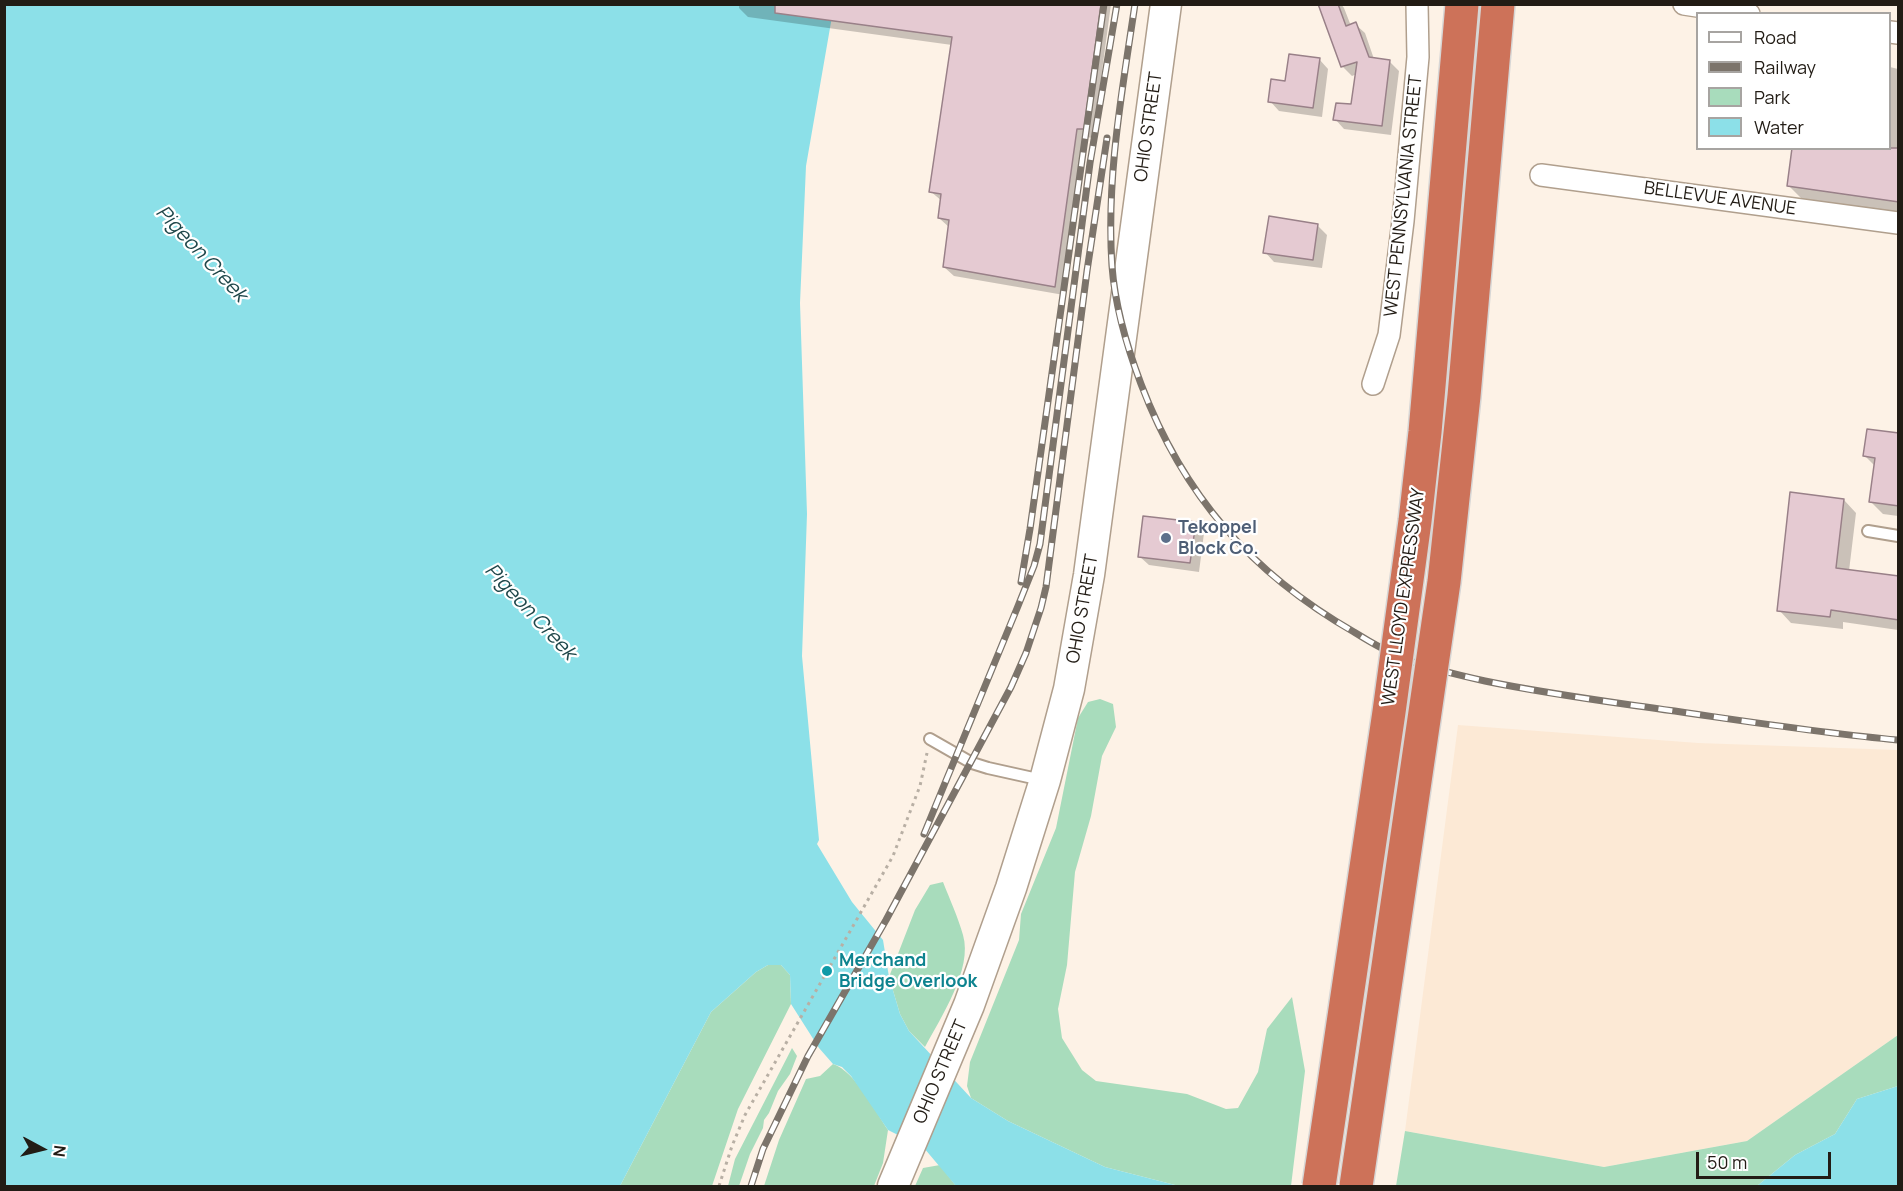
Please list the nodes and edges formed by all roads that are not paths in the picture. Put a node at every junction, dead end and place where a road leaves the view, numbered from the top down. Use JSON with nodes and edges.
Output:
{"nodes":[{"id":1,"x":1166,"y":4,"type":"edge"},
{"id":2,"x":1417,"y":4,"type":"edge"},
{"id":3,"x":1462,"y":4,"type":"edge"},
{"id":4,"x":1498,"y":4,"type":"edge"},
{"id":5,"x":1696,"y":5,"type":"edge"},
{"id":6,"x":1737,"y":12,"type":"edge"},
{"id":7,"x":1541,"y":175,"type":"dead end"},
{"id":8,"x":1899,"y":224,"type":"edge"},
{"id":9,"x":1373,"y":384,"type":"dead end"},
{"id":10,"x":1868,"y":531,"type":"dead end"},
{"id":11,"x":1899,"y":536,"type":"edge"},
{"id":12,"x":930,"y":740,"type":"road end"},
{"id":13,"x":1045,"y":780,"type":"junction"},
{"id":14,"x":893,"y":1186,"type":"edge"},
{"id":15,"x":1319,"y":1186,"type":"edge"},
{"id":16,"x":1356,"y":1186,"type":"edge"}],
"edges":[{"from":1,"to":13,"type":"street","name":"OHIO STREET"},
{"from":2,"to":9,"type":"street","name":"WEST PENNSYLVANIA STREET"},
{"from":3,"to":15,"type":"highway","name":"WEST LLOYD EXPRESSWAY","bridge":true},
{"from":4,"to":16,"type":"highway","name":"WEST LLOYD EXPRESSWAY","bridge":true},
{"from":5,"to":6,"type":"street"},
{"from":7,"to":8,"type":"street","name":"BELLEVUE AVENUE"},
{"from":10,"to":11,"type":"lane"},
{"from":12,"to":13,"type":"lane"},
{"from":13,"to":14,"type":"street","name":"OHIO STREET"}]}
